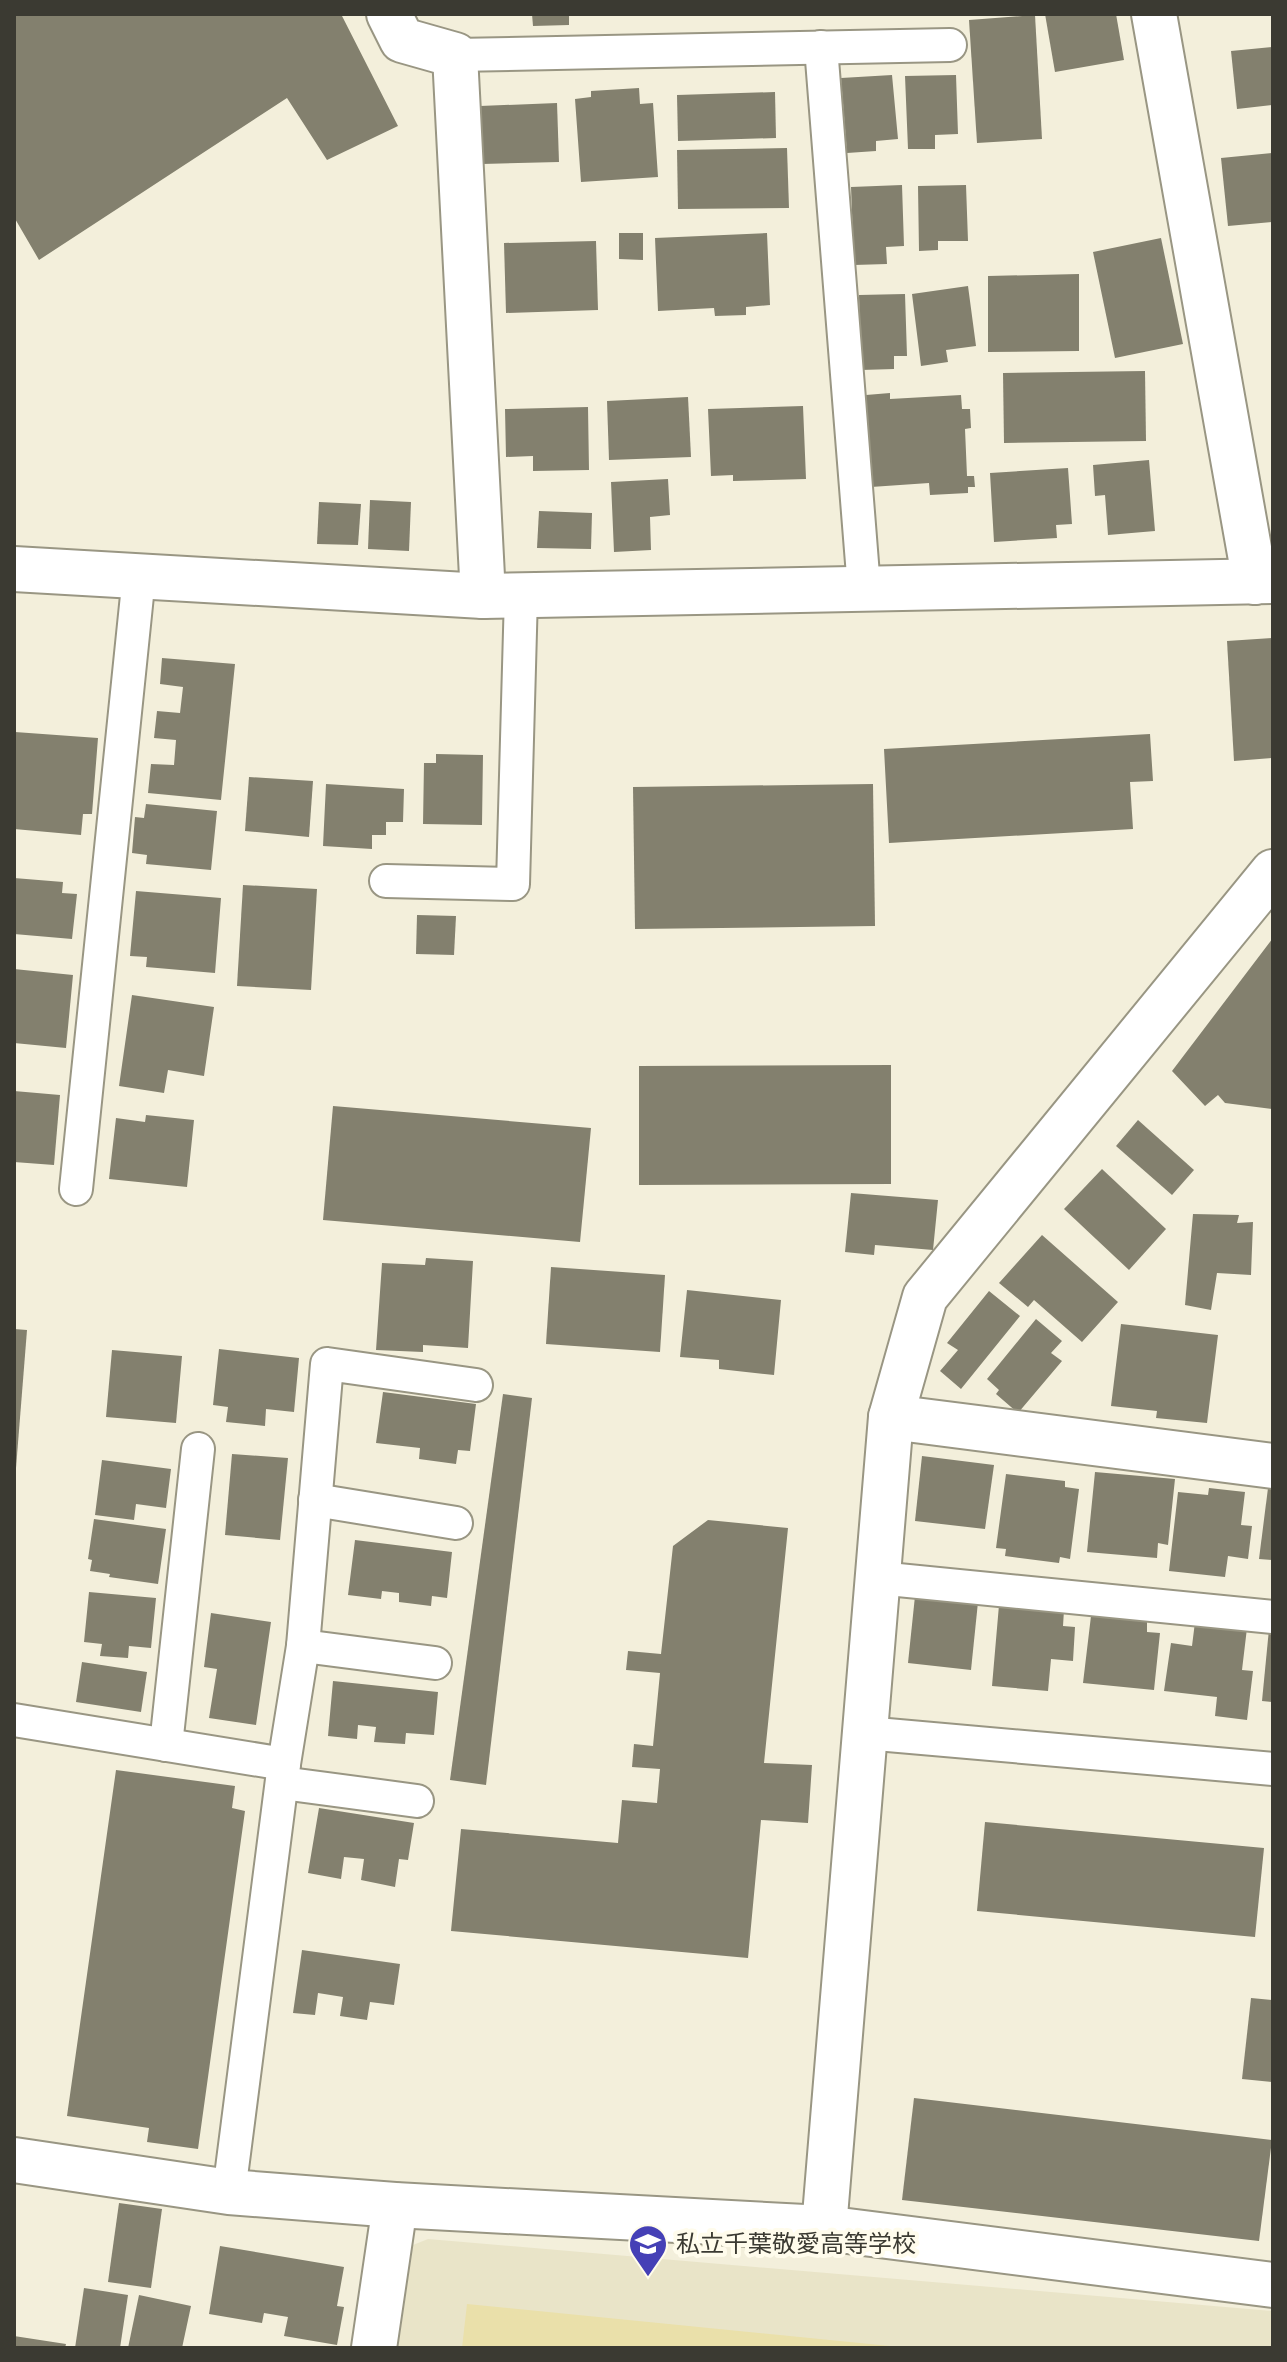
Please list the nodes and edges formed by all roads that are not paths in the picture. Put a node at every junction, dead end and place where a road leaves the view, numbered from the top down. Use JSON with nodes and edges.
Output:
{"nodes":[{"id":1,"x":389,"y":14,"type":"edge"},
{"id":2,"x":1154,"y":14,"type":"edge"},
{"id":3,"x":950,"y":45,"type":"dead end"},
{"id":4,"x":821,"y":47,"type":"junction"},
{"id":5,"x":455,"y":55,"type":"junction"},
{"id":6,"x":14,"y":569,"type":"edge"},
{"id":7,"x":139,"y":576,"type":"junction"},
{"id":8,"x":1264,"y":581,"type":"edge"},
{"id":9,"x":864,"y":588,"type":"junction"},
{"id":10,"x":502,"y":595,"type":"junction"},
{"id":11,"x":1273,"y":872,"type":"edge"},
{"id":12,"x":386,"y":881,"type":"dead end"},
{"id":13,"x":76,"y":1189,"type":"dead end"},
{"id":14,"x":476,"y":1385,"type":"dead end"},
{"id":15,"x":891,"y":1417,"type":"junction"},
{"id":16,"x":198,"y":1449,"type":"dead end"},
{"id":17,"x":1273,"y":1466,"type":"edge"},
{"id":18,"x":315,"y":1500,"type":"junction"},
{"id":19,"x":456,"y":1523,"type":"dead end"},
{"id":20,"x":878,"y":1578,"type":"junction"},
{"id":21,"x":1273,"y":1617,"type":"edge"},
{"id":22,"x":303,"y":1646,"type":"junction"},
{"id":23,"x":435,"y":1663,"type":"dead end"},
{"id":24,"x":14,"y":1720,"type":"edge"},
{"id":25,"x":865,"y":1733,"type":"junction"},
{"id":26,"x":166,"y":1745,"type":"junction"},
{"id":27,"x":1273,"y":1769,"type":"edge"},
{"id":28,"x":283,"y":1774,"type":"junction"},
{"id":29,"x":417,"y":1801,"type":"dead end"},
{"id":30,"x":14,"y":2160,"type":"edge"},
{"id":31,"x":229,"y":2192,"type":"junction"},
{"id":32,"x":395,"y":2205,"type":"junction"},
{"id":33,"x":824,"y":2228,"type":"junction"},
{"id":34,"x":1273,"y":2285,"type":"edge"},
{"id":35,"x":374,"y":2348,"type":"edge"}],
"edges":[{"from":1,"to":5,"type":"street"},
{"from":2,"to":8,"type":"street"},
{"from":3,"to":4,"type":"lane"},
{"from":4,"to":5,"type":"lane"},
{"from":4,"to":9,"type":"lane"},
{"from":5,"to":10,"type":"street"},
{"from":6,"to":7,"type":"street"},
{"from":7,"to":10,"type":"street"},
{"from":7,"to":13,"type":"lane"},
{"from":8,"to":9,"type":"street"},
{"from":9,"to":10,"type":"street"},
{"from":10,"to":12,"type":"lane"},
{"from":11,"to":15,"type":"street"},
{"from":14,"to":18,"type":"lane"},
{"from":15,"to":17,"type":"street"},
{"from":15,"to":20,"type":"street"},
{"from":16,"to":26,"type":"lane"},
{"from":18,"to":19,"type":"lane"},
{"from":18,"to":22,"type":"lane"},
{"from":20,"to":21,"type":"lane"},
{"from":20,"to":25,"type":"street"},
{"from":22,"to":23,"type":"lane"},
{"from":22,"to":28,"type":"lane"},
{"from":24,"to":26,"type":"lane"},
{"from":25,"to":27,"type":"lane"},
{"from":25,"to":33,"type":"street"},
{"from":26,"to":28,"type":"lane"},
{"from":28,"to":29,"type":"lane"},
{"from":28,"to":31,"type":"lane"},
{"from":30,"to":31,"type":"street"},
{"from":31,"to":32,"type":"street"},
{"from":32,"to":33,"type":"street"},
{"from":32,"to":35,"type":"street"},
{"from":33,"to":34,"type":"street"}]}
